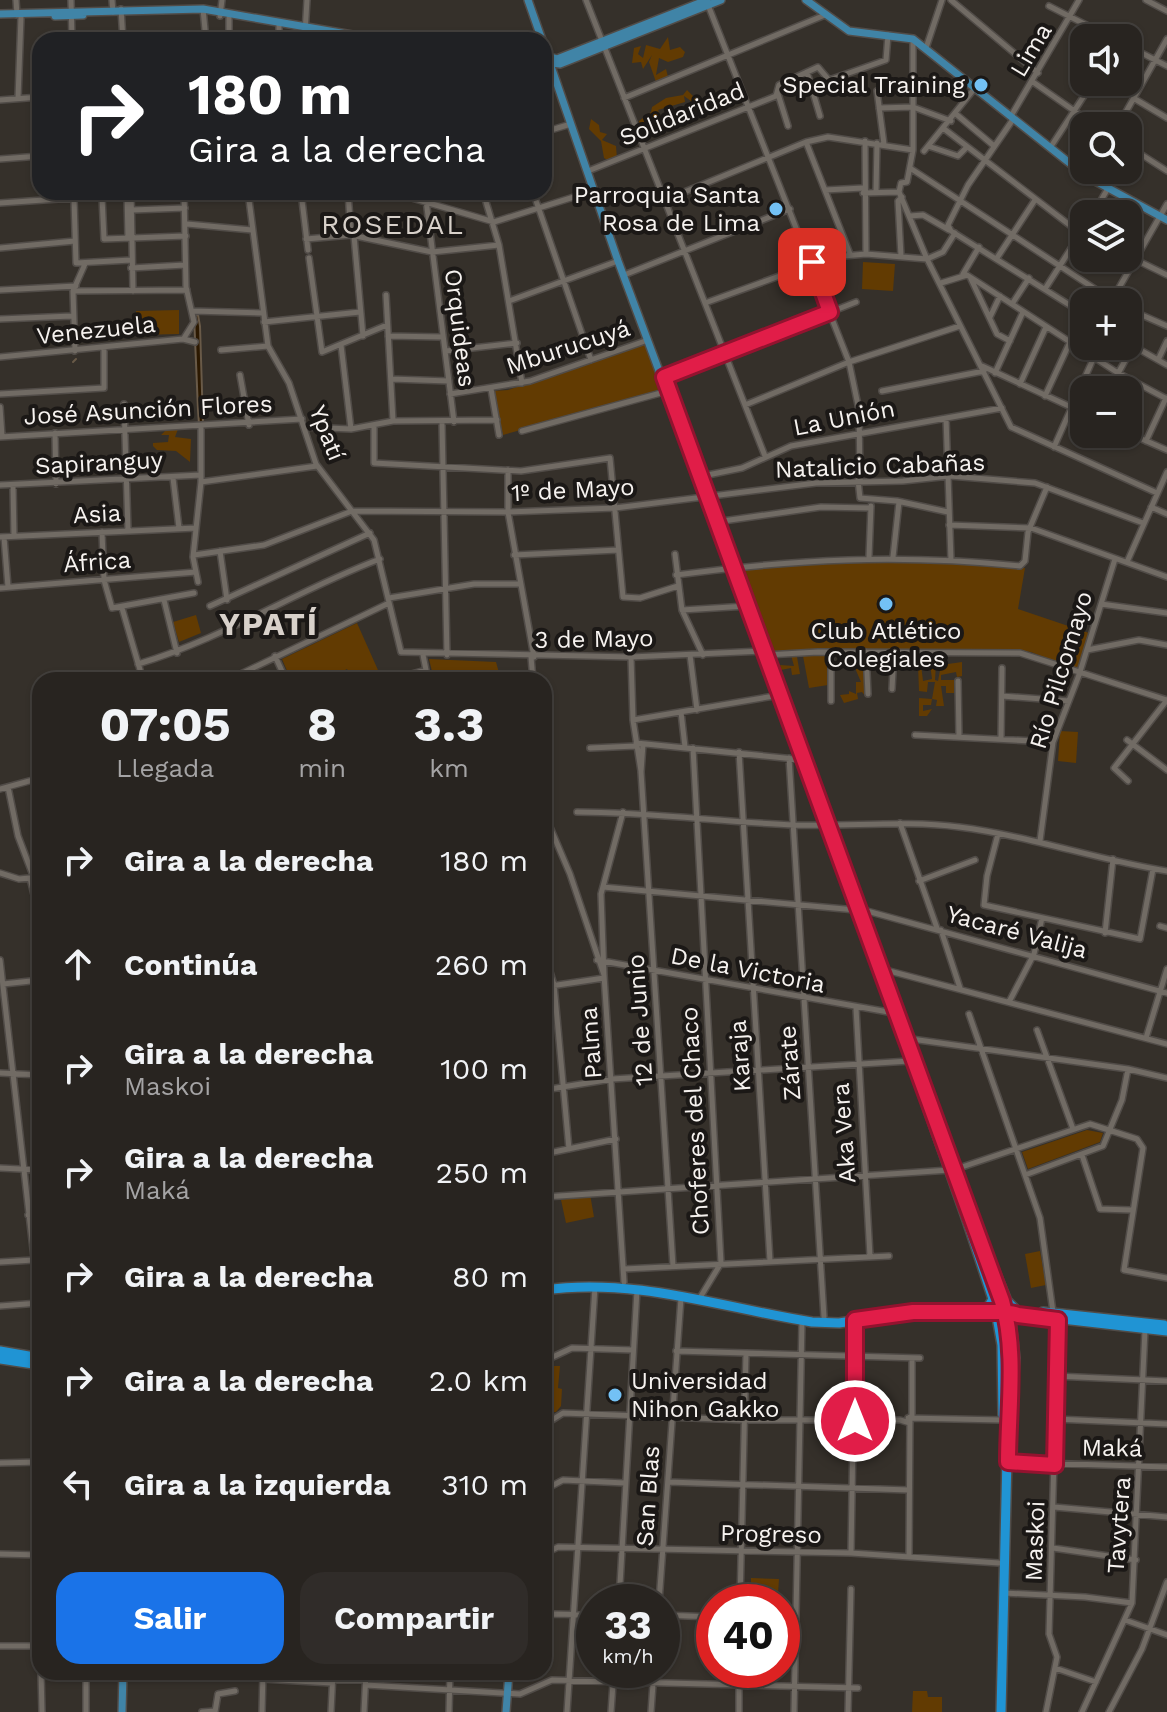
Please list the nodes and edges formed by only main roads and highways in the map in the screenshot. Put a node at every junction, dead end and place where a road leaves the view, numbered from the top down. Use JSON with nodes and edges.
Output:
{"nodes":[{"id":1,"x":528,"y":0,"type":"edge"},
{"id":2,"x":721,"y":0,"type":"edge"},
{"id":3,"x":806,"y":0,"type":"edge"},
{"id":4,"x":707,"y":2,"type":"edge"},
{"id":5,"x":116,"y":9,"type":"edge"},
{"id":6,"x":0,"y":16,"type":"edge"},
{"id":7,"x":310,"y":32,"type":"edge"},
{"id":8,"x":539,"y":32,"type":"edge"},
{"id":9,"x":552,"y":59,"type":"edge"},
{"id":10,"x":552,"y":75,"type":"edge"},
{"id":11,"x":1070,"y":162,"type":"edge"},
{"id":12,"x":1100,"y":184,"type":"edge"},
{"id":13,"x":1167,"y":220,"type":"edge"},
{"id":14,"x":903,"y":1038,"type":"joint"},
{"id":15,"x":969,"y":1217,"type":"junction"},
{"id":16,"x":552,"y":1286,"type":"edge"},
{"id":17,"x":552,"y":1287,"type":"edge"},
{"id":18,"x":1004,"y":1294,"type":"junction"},
{"id":19,"x":990,"y":1306,"type":"junction"},
{"id":20,"x":1016,"y":1311,"type":"junction"},
{"id":21,"x":1056,"y":1316,"type":"junction"},
{"id":22,"x":1011,"y":1325,"type":"junction"},
{"id":23,"x":1000,"y":1327,"type":"junction"},
{"id":24,"x":1167,"y":1328,"type":"edge"},
{"id":25,"x":0,"y":1351,"type":"edge"},
{"id":26,"x":0,"y":1359,"type":"edge"},
{"id":27,"x":32,"y":1361,"type":"edge"},
{"id":28,"x":32,"y":1362,"type":"edge"},
{"id":29,"x":1005,"y":1416,"type":"junction"},
{"id":30,"x":123,"y":1680,"type":"edge"},
{"id":31,"x":508,"y":1680,"type":"edge"},
{"id":32,"x":122,"y":1712,"type":"edge"},
{"id":33,"x":506,"y":1712,"type":"edge"},
{"id":34,"x":998,"y":1712,"type":"edge"}],
"edges":[{"from":1,"to":8,"type":"main road"},
{"from":2,"to":4,"type":"main road"},
{"from":3,"to":11,"type":"main road"},
{"from":4,"to":9,"type":"main road"},
{"from":5,"to":6,"type":"main road"},
{"from":5,"to":7,"type":"main road"},
{"from":10,"to":14,"type":"main road"},
{"from":12,"to":13,"type":"main road"},
{"from":14,"to":15,"type":"highway"},
{"from":15,"to":18,"type":"highway"},
{"from":15,"to":19,"type":"highway"},
{"from":15,"to":29,"type":"highway","bridge":true},
{"from":16,"to":19,"type":"highway"},
{"from":17,"to":19,"type":"highway"},
{"from":18,"to":19,"type":"highway"},
{"from":18,"to":20,"type":"highway"},
{"from":19,"to":20,"type":"highway"},
{"from":19,"to":23,"type":"highway"},
{"from":20,"to":21,"type":"highway"},
{"from":20,"to":22,"type":"highway"},
{"from":21,"to":24,"type":"highway"},
{"from":21,"to":24,"type":"highway"},
{"from":22,"to":23,"type":"highway"},
{"from":22,"to":29,"type":"highway"},
{"from":23,"to":29,"type":"highway"},
{"from":25,"to":27,"type":"highway"},
{"from":26,"to":28,"type":"highway"},
{"from":29,"to":34,"type":"highway"},
{"from":29,"to":34,"type":"highway"},
{"from":30,"to":32,"type":"main road"},
{"from":31,"to":33,"type":"main road"}]}
